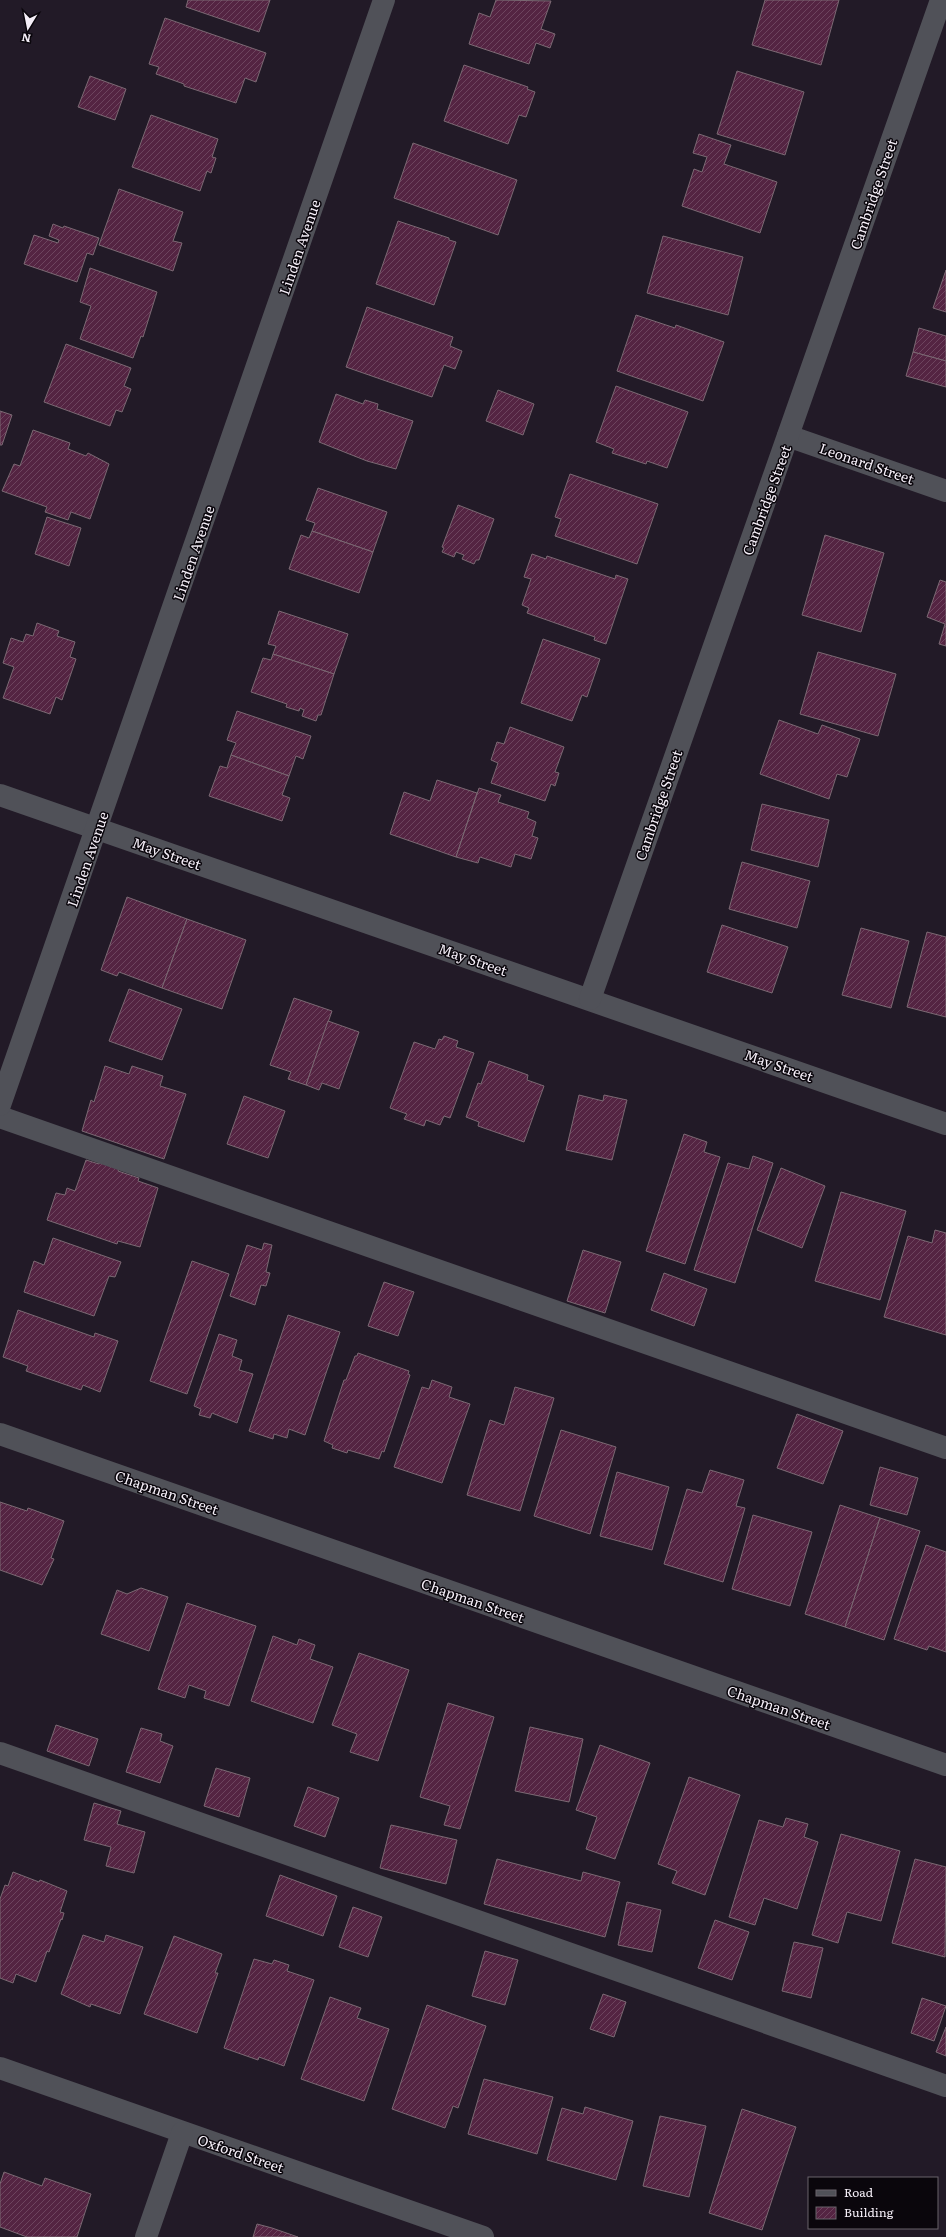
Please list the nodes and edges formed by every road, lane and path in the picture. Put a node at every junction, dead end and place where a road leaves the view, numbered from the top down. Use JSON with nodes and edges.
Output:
{"nodes":[{"id":1,"x":384,"y":0,"type":"edge"},
{"id":2,"x":940,"y":0,"type":"edge"},
{"id":3,"x":788,"y":436,"type":"junction"},
{"id":4,"x":946,"y":491,"type":"edge"},
{"id":5,"x":0,"y":795,"type":"edge"},
{"id":6,"x":97,"y":829,"type":"junction"},
{"id":7,"x":590,"y":999,"type":"junction"},
{"id":8,"x":0,"y":1105,"type":"edge"},
{"id":9,"x":0,"y":1117,"type":"edge"},
{"id":10,"x":946,"y":1124,"type":"edge"},
{"id":11,"x":0,"y":1434,"type":"edge"},
{"id":12,"x":946,"y":1448,"type":"edge"},
{"id":13,"x":0,"y":1753,"type":"edge"},
{"id":14,"x":946,"y":1766,"type":"edge"},
{"id":15,"x":0,"y":2068,"type":"edge"},
{"id":16,"x":946,"y":2086,"type":"edge"},
{"id":17,"x":182,"y":2133,"type":"junction"},
{"id":18,"x":146,"y":2237,"type":"edge"},
{"id":19,"x":483,"y":2237,"type":"edge"}],
"edges":[{"from":1,"to":6,"type":"street","name":"Linden Avenue"},
{"from":2,"to":3,"type":"street","name":"Cambridge Street"},
{"from":3,"to":4,"type":"street","name":"Leonard Street"},
{"from":3,"to":7,"type":"street","name":"Cambridge Street"},
{"from":5,"to":6,"type":"street","name":"May Street"},
{"from":6,"to":7,"type":"street","name":"May Street"},
{"from":6,"to":8,"type":"street","name":"Linden Avenue"},
{"from":7,"to":10,"type":"street","name":"May Street"},
{"from":9,"to":12,"type":"street"},
{"from":11,"to":14,"type":"street","name":"Chapman Street"},
{"from":13,"to":16,"type":"street"},
{"from":15,"to":17,"type":"street","name":"Oxford Street"},
{"from":17,"to":18,"type":"street"},
{"from":17,"to":19,"type":"street","name":"Oxford Street"}]}
